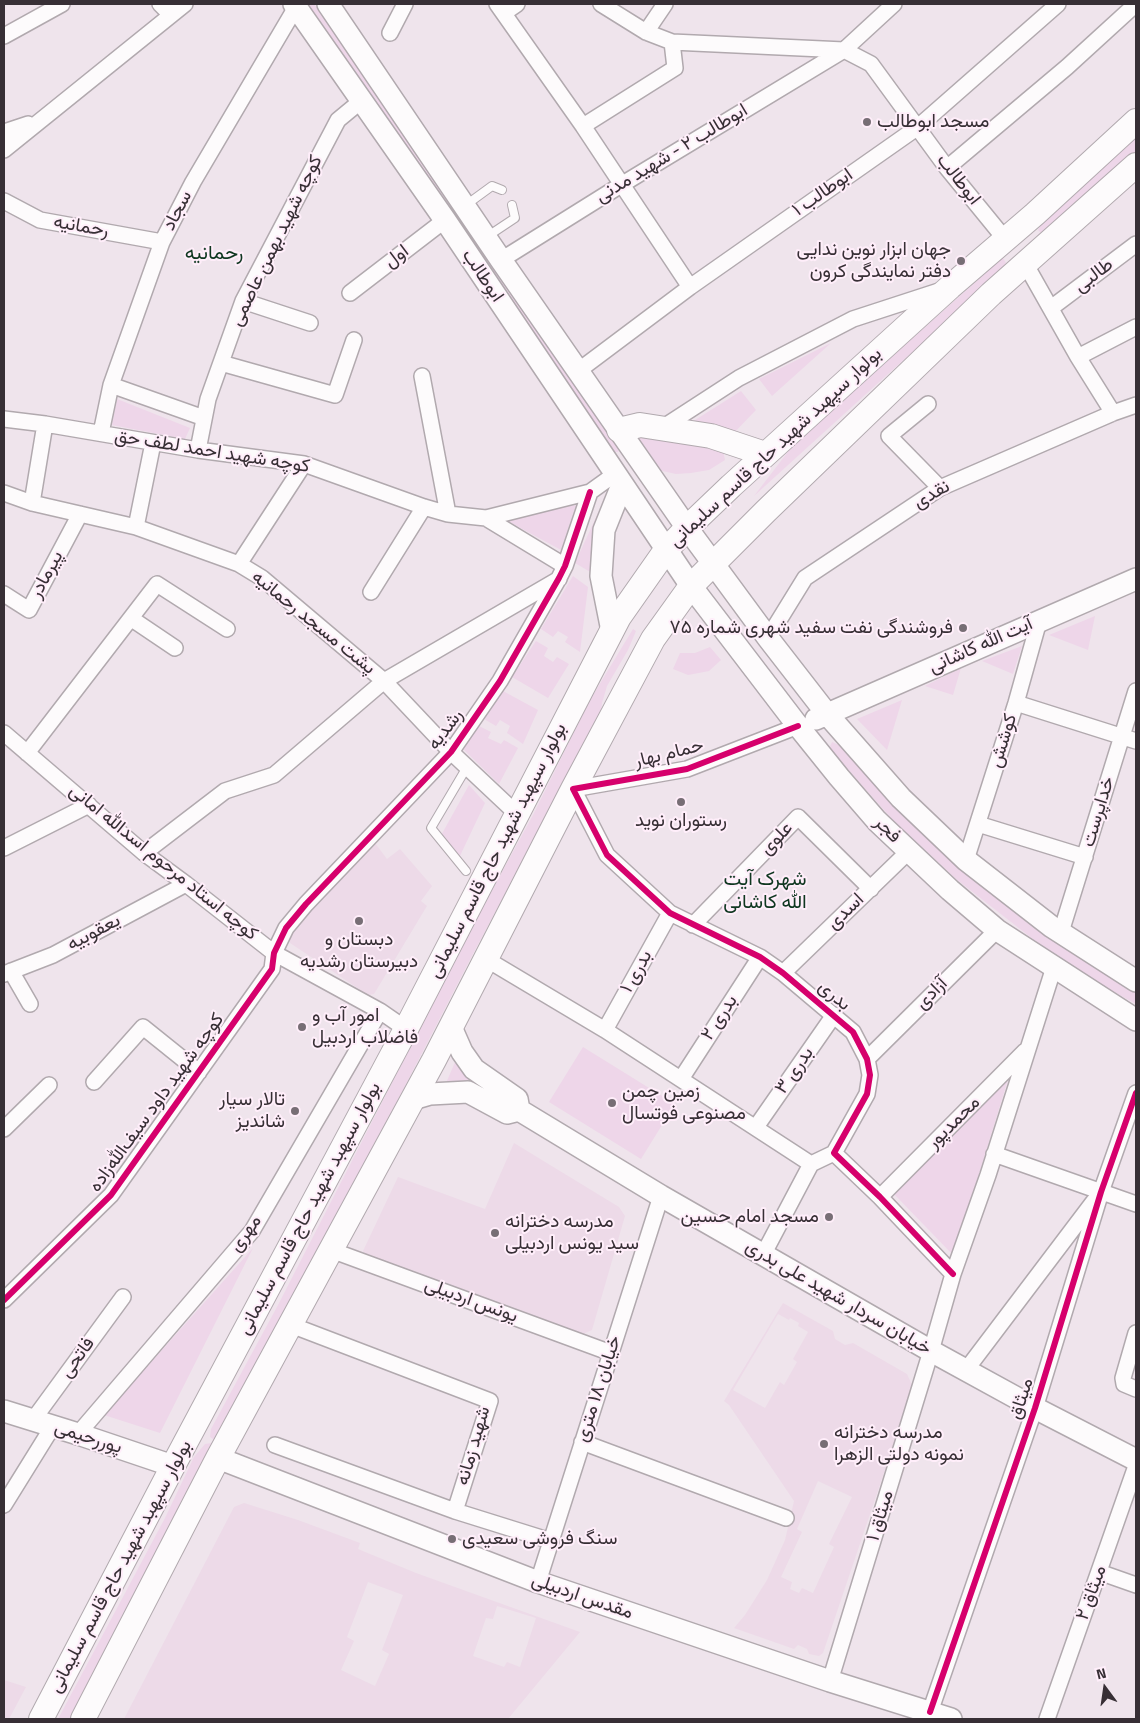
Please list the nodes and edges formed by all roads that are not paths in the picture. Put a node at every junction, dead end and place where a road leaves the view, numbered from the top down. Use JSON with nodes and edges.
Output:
{"nodes":[{"id":1,"x":62,"y":4,"type":"edge"},
{"id":2,"x":160,"y":4,"type":"edge"},
{"id":3,"x":185,"y":4,"type":"edge"},
{"id":4,"x":328,"y":4,"type":"edge"},
{"id":5,"x":405,"y":4,"type":"edge"},
{"id":6,"x":518,"y":4,"type":"edge"},
{"id":7,"x":601,"y":4,"type":"edge"},
{"id":8,"x":665,"y":4,"type":"edge"},
{"id":9,"x":894,"y":4,"type":"edge"},
{"id":10,"x":1058,"y":4,"type":"edge"},
{"id":11,"x":1136,"y":4,"type":"edge"},
{"id":12,"x":295,"y":6,"type":"edge"},
{"id":13,"x":501,"y":8,"type":"edge"},
{"id":14,"x":171,"y":15,"type":"junction"},
{"id":15,"x":646,"y":32,"type":"junction"},
{"id":16,"x":390,"y":33,"type":"dead end"},
{"id":17,"x":4,"y":36,"type":"edge"},
{"id":18,"x":672,"y":42,"type":"junction"},
{"id":19,"x":844,"y":50,"type":"junction"},
{"id":20,"x":361,"y":101,"type":"junction"},
{"id":21,"x":1136,"y":120,"type":"edge"},
{"id":22,"x":38,"y":121,"type":"junction"},
{"id":23,"x":582,"y":126,"type":"junction"},
{"id":24,"x":918,"y":127,"type":"junction"},
{"id":25,"x":4,"y":132,"type":"edge"},
{"id":26,"x":4,"y":150,"type":"edge"},
{"id":27,"x":1136,"y":165,"type":"edge"},
{"id":28,"x":947,"y":168,"type":"junction"},
{"id":29,"x":621,"y":185,"type":"junction"},
{"id":30,"x":502,"y":190,"type":"dead end"},
{"id":31,"x":4,"y":201,"type":"edge"},
{"id":32,"x":465,"y":205,"type":"junction"},
{"id":33,"x":512,"y":205,"type":"dead end"},
{"id":34,"x":445,"y":220,"type":"junction"},
{"id":35,"x":486,"y":237,"type":"junction"},
{"id":36,"x":1005,"y":239,"type":"junction"},
{"id":37,"x":162,"y":242,"type":"junction"},
{"id":38,"x":1136,"y":244,"type":"edge"},
{"id":39,"x":502,"y":260,"type":"junction"},
{"id":40,"x":1026,"y":265,"type":"junction"},
{"id":41,"x":690,"y":287,"type":"junction"},
{"id":42,"x":950,"y":287,"type":"junction"},
{"id":43,"x":350,"y":293,"type":"dead end"},
{"id":44,"x":243,"y":301,"type":"junction"},
{"id":45,"x":1051,"y":308,"type":"junction"},
{"id":46,"x":310,"y":323,"type":"dead end"},
{"id":47,"x":1136,"y":327,"type":"edge"},
{"id":48,"x":354,"y":340,"type":"dead end"},
{"id":49,"x":1078,"y":357,"type":"junction"},
{"id":50,"x":221,"y":363,"type":"junction"},
{"id":51,"x":578,"y":371,"type":"junction"},
{"id":52,"x":422,"y":376,"type":"dead end"},
{"id":53,"x":111,"y":385,"type":"junction"},
{"id":54,"x":928,"y":404,"type":"dead end"},
{"id":55,"x":1136,"y":405,"type":"edge"},
{"id":56,"x":1112,"y":413,"type":"junction"},
{"id":57,"x":204,"y":418,"type":"junction"},
{"id":58,"x":4,"y":419,"type":"edge"},
{"id":59,"x":45,"y":424,"type":"junction"},
{"id":60,"x":662,"y":428,"type":"junction"},
{"id":61,"x":619,"y":430,"type":"junction"},
{"id":62,"x":101,"y":433,"type":"junction"},
{"id":63,"x":153,"y":443,"type":"junction"},
{"id":64,"x":198,"y":450,"type":"junction"},
{"id":65,"x":765,"y":454,"type":"junction"},
{"id":66,"x":304,"y":464,"type":"junction"},
{"id":67,"x":618,"y":480,"type":"junction"},
{"id":68,"x":940,"y":488,"type":"junction"},
{"id":69,"x":590,"y":492,"type":"junction"},
{"id":70,"x":4,"y":494,"type":"edge"},
{"id":71,"x":32,"y":502,"type":"junction"},
{"id":72,"x":424,"y":507,"type":"junction"},
{"id":73,"x":80,"y":514,"type":"junction"},
{"id":74,"x":448,"y":514,"type":"junction"},
{"id":75,"x":486,"y":518,"type":"junction"},
{"id":76,"x":136,"y":527,"type":"junction"},
{"id":77,"x":687,"y":528,"type":"junction"},
{"id":78,"x":666,"y":550,"type":"junction"},
{"id":79,"x":239,"y":564,"type":"junction"},
{"id":80,"x":714,"y":564,"type":"junction"},
{"id":81,"x":562,"y":572,"type":"junction"},
{"id":82,"x":1136,"y":579,"type":"edge"},
{"id":83,"x":691,"y":586,"type":"junction"},
{"id":84,"x":372,"y":592,"type":"dead end"},
{"id":85,"x":4,"y":594,"type":"edge"},
{"id":86,"x":132,"y":619,"type":"junction"},
{"id":87,"x":1039,"y":621,"type":"junction"},
{"id":88,"x":227,"y":629,"type":"dead end"},
{"id":89,"x":612,"y":631,"type":"junction"},
{"id":90,"x":768,"y":638,"type":"junction"},
{"id":91,"x":175,"y":648,"type":"dead end"},
{"id":92,"x":384,"y":681,"type":"junction"},
{"id":93,"x":1136,"y":691,"type":"edge"},
{"id":94,"x":1016,"y":703,"type":"junction"},
{"id":95,"x":827,"y":714,"type":"junction"},
{"id":96,"x":798,"y":726,"type":"junction"},
{"id":97,"x":4,"y":732,"type":"edge"},
{"id":98,"x":1129,"y":739,"type":"edge"},
{"id":99,"x":451,"y":752,"type":"junction"},
{"id":100,"x":27,"y":753,"type":"junction"},
{"id":101,"x":466,"y":767,"type":"junction"},
{"id":102,"x":573,"y":789,"type":"junction"},
{"id":103,"x":89,"y":805,"type":"junction"},
{"id":104,"x":518,"y":815,"type":"junction"},
{"id":105,"x":978,"y":824,"type":"junction"},
{"id":106,"x":4,"y":848,"type":"edge"},
{"id":107,"x":908,"y":851,"type":"junction"},
{"id":108,"x":144,"y":853,"type":"junction"},
{"id":109,"x":1085,"y":857,"type":"junction"},
{"id":110,"x":966,"y":860,"type":"junction"},
{"id":111,"x":466,"y":870,"type":"dead end"},
{"id":112,"x":184,"y":885,"type":"junction"},
{"id":113,"x":871,"y":889,"type":"junction"},
{"id":114,"x":670,"y":913,"type":"junction"},
{"id":115,"x":693,"y":925,"type":"junction"},
{"id":116,"x":997,"y":930,"type":"junction"},
{"id":117,"x":1061,"y":932,"type":"junction"},
{"id":118,"x":274,"y":953,"type":"junction"},
{"id":119,"x":760,"y":957,"type":"junction"},
{"id":120,"x":486,"y":959,"type":"junction"},
{"id":121,"x":1054,"y":967,"type":"junction"},
{"id":122,"x":7,"y":972,"type":"edge"},
{"id":123,"x":783,"y":973,"type":"junction"},
{"id":124,"x":1136,"y":981,"type":"edge"},
{"id":125,"x":30,"y":1004,"type":"dead end"},
{"id":126,"x":380,"y":1011,"type":"junction"},
{"id":127,"x":834,"y":1015,"type":"junction"},
{"id":128,"x":1136,"y":1020,"type":"edge"},
{"id":129,"x":451,"y":1027,"type":"junction"},
{"id":130,"x":406,"y":1029,"type":"junction"},
{"id":131,"x":604,"y":1030,"type":"junction"},
{"id":132,"x":1028,"y":1048,"type":"junction"},
{"id":133,"x":867,"y":1059,"type":"junction"},
{"id":134,"x":199,"y":1072,"type":"junction"},
{"id":135,"x":681,"y":1079,"type":"junction"},
{"id":136,"x":94,"y":1082,"type":"dead end"},
{"id":137,"x":49,"y":1085,"type":"dead end"},
{"id":138,"x":1136,"y":1093,"type":"edge"},
{"id":139,"x":413,"y":1098,"type":"junction"},
{"id":140,"x":520,"y":1110,"type":"junction"},
{"id":141,"x":7,"y":1119,"type":"edge"},
{"id":142,"x":756,"y":1127,"type":"junction"},
{"id":143,"x":834,"y":1152,"type":"junction"},
{"id":144,"x":994,"y":1154,"type":"junction"},
{"id":145,"x":811,"y":1164,"type":"junction"},
{"id":146,"x":1101,"y":1192,"type":"junction"},
{"id":147,"x":661,"y":1196,"type":"junction"},
{"id":148,"x":880,"y":1197,"type":"junction"},
{"id":149,"x":1136,"y":1204,"type":"edge"},
{"id":150,"x":331,"y":1250,"type":"junction"},
{"id":151,"x":763,"y":1255,"type":"junction"},
{"id":152,"x":952,"y":1274,"type":"junction"},
{"id":153,"x":123,"y":1297,"type":"dead end"},
{"id":154,"x":4,"y":1300,"type":"edge"},
{"id":155,"x":291,"y":1324,"type":"junction"},
{"id":156,"x":1136,"y":1334,"type":"edge"},
{"id":157,"x":931,"y":1351,"type":"junction"},
{"id":158,"x":611,"y":1352,"type":"junction"},
{"id":159,"x":966,"y":1370,"type":"junction"},
{"id":160,"x":1130,"y":1386,"type":"edge"},
{"id":161,"x":1035,"y":1408,"type":"junction"},
{"id":162,"x":4,"y":1411,"type":"edge"},
{"id":163,"x":43,"y":1423,"type":"junction"},
{"id":164,"x":78,"y":1434,"type":"junction"},
{"id":165,"x":582,"y":1442,"type":"junction"},
{"id":166,"x":275,"y":1445,"type":"dead end"},
{"id":167,"x":218,"y":1458,"type":"junction"},
{"id":168,"x":1136,"y":1460,"type":"edge"},
{"id":169,"x":172,"y":1466,"type":"junction"},
{"id":170,"x":1136,"y":1466,"type":"edge"},
{"id":171,"x":4,"y":1505,"type":"edge"},
{"id":172,"x":455,"y":1511,"type":"junction"},
{"id":173,"x":786,"y":1518,"type":"dead end"},
{"id":174,"x":551,"y":1541,"type":"junction"},
{"id":175,"x":1100,"y":1572,"type":"junction"},
{"id":176,"x":538,"y":1582,"type":"junction"},
{"id":177,"x":1136,"y":1585,"type":"edge"},
{"id":178,"x":830,"y":1681,"type":"junction"},
{"id":179,"x":930,"y":1712,"type":"junction"},
{"id":180,"x":41,"y":1719,"type":"edge"},
{"id":181,"x":83,"y":1719,"type":"edge"},
{"id":182,"x":951,"y":1719,"type":"edge"},
{"id":183,"x":1047,"y":1719,"type":"edge"}],
"edges":[{"from":1,"to":17,"type":"street"},
{"from":2,"to":14,"type":"street"},
{"from":3,"to":14,"type":"street"},
{"from":4,"to":32,"type":"main road","name":"ابوطالب"},
{"from":5,"to":16,"type":"street"},
{"from":6,"to":13,"type":"street"},
{"from":7,"to":15,"type":"street","name":"ابوطالب"},
{"from":8,"to":15,"type":"street"},
{"from":9,"to":19,"type":"street","name":"ابوطالب ۲ - شهید مدنی"},
{"from":10,"to":24,"type":"street","name":"ابوطالب ۱"},
{"from":11,"to":28,"type":"street"},
{"from":12,"to":20,"type":"main road","name":"ابوطالب"},
{"from":12,"to":37,"type":"street","name":"سجاد"},
{"from":13,"to":23,"type":"street"},
{"from":14,"to":22,"type":"street"},
{"from":15,"to":18,"type":"street","name":"ابوطالب"},
{"from":18,"to":19,"type":"street","name":"ابوطالب"},
{"from":18,"to":23,"type":"street"},
{"from":19,"to":24,"type":"street","name":"ابوطالب"},
{"from":19,"to":29,"type":"street","name":"ابوطالب ۲ - شهید مدنی"},
{"from":20,"to":34,"type":"main road","name":"ابوطالب"},
{"from":20,"to":44,"type":"street","name":"کوچه شهید بهمن عاصمی"},
{"from":21,"to":36,"type":"main road","name":"بولوار سپهبد شهید حاج قاسم سلیمانی"},
{"from":22,"to":25,"type":"street"},
{"from":22,"to":26,"type":"street"},
{"from":23,"to":29,"type":"street"},
{"from":24,"to":28,"type":"street","name":"ابوطالب"},
{"from":24,"to":41,"type":"street","name":"ابوطالب ۱"},
{"from":27,"to":40,"type":"main road","name":"بولوار سپهبد شهید حاج قاسم سلیمانی"},
{"from":28,"to":36,"type":"street","name":"ابوطالب"},
{"from":29,"to":39,"type":"street","name":"ابوطالب ۲ - شهید مدنی"},
{"from":29,"to":41,"type":"street"},
{"from":30,"to":32,"type":"lane"},
{"from":31,"to":37,"type":"street","name":"رحمانیه"},
{"from":32,"to":35,"type":"main road","name":"ابوطالب"},
{"from":33,"to":35,"type":"lane"},
{"from":34,"to":43,"type":"street","name":"اول"},
{"from":34,"to":67,"type":"main road","name":"ابوطالب"},
{"from":35,"to":39,"type":"main road","name":"ابوطالب"},
{"from":36,"to":40,"type":"main road"},
{"from":36,"to":42,"type":"main road","name":"بولوار سپهبد شهید حاج قاسم سلیمانی"},
{"from":37,"to":53,"type":"street","name":"سجاد"},
{"from":38,"to":45,"type":"street","name":"طالبی"},
{"from":39,"to":51,"type":"main road","name":"ابوطالب"},
{"from":40,"to":45,"type":"street"},
{"from":40,"to":80,"type":"main road","name":"بولوار سپهبد شهید حاج قاسم سلیمانی"},
{"from":41,"to":51,"type":"street","name":"ابوطالب ۱"},
{"from":42,"to":60,"type":"street"},
{"from":42,"to":65,"type":"main road","name":"بولوار سپهبد شهید حاج قاسم سلیمانی"},
{"from":44,"to":46,"type":"street"},
{"from":44,"to":50,"type":"street","name":"کوچه شهید بهمن عاصمی"},
{"from":45,"to":49,"type":"street"},
{"from":47,"to":49,"type":"street"},
{"from":48,"to":50,"type":"street"},
{"from":49,"to":56,"type":"street"},
{"from":50,"to":57,"type":"street","name":"کوچه شهید بهمن عاصمی"},
{"from":51,"to":61,"type":"main road","name":"ابوطالب"},
{"from":52,"to":74,"type":"street"},
{"from":53,"to":57,"type":"street"},
{"from":53,"to":62,"type":"street","name":"سجاد"},
{"from":54,"to":68,"type":"street"},
{"from":55,"to":56,"type":"street","name":"نقدی"},
{"from":56,"to":68,"type":"street","name":"نقدی"},
{"from":57,"to":64,"type":"street","name":"کوچه شهید بهمن عاصمی"},
{"from":58,"to":59,"type":"street","name":"کوچه شهید احمد لطف حق"},
{"from":59,"to":62,"type":"street","name":"کوچه شهید احمد لطف حق"},
{"from":59,"to":71,"type":"street"},
{"from":60,"to":61,"type":"main road"},
{"from":60,"to":65,"type":"main road"},
{"from":61,"to":77,"type":"main road","name":"ابوطالب"},
{"from":62,"to":63,"type":"street","name":"کوچه شهید احمد لطف حق"},
{"from":63,"to":64,"type":"street","name":"کوچه شهید احمد لطف حق"},
{"from":63,"to":76,"type":"street"},
{"from":64,"to":66,"type":"street","name":"کوچه شهید احمد لطف حق"},
{"from":65,"to":77,"type":"main road","name":"بولوار سپهبد شهید حاج قاسم سلیمانی"},
{"from":66,"to":72,"type":"street","name":"کوچه شهید احمد لطف حق"},
{"from":66,"to":79,"type":"street"},
{"from":67,"to":69,"type":"street","name":"کوچه شهید احمد لطف حق"},
{"from":67,"to":78,"type":"main road","name":"ابوطالب"},
{"from":67,"to":89,"type":"main road"},
{"from":68,"to":90,"type":"street","name":"نقدی"},
{"from":69,"to":75,"type":"street","name":"کوچه شهید احمد لطف حق"},
{"from":69,"to":81,"type":"street","name":"رشدیه"},
{"from":70,"to":71,"type":"street","name":"پشت مسجد رحمانیه"},
{"from":71,"to":73,"type":"street","name":"پشت مسجد رحمانیه"},
{"from":72,"to":74,"type":"street","name":"کوچه شهید احمد لطف حق"},
{"from":72,"to":84,"type":"street"},
{"from":73,"to":76,"type":"street","name":"پشت مسجد رحمانیه"},
{"from":73,"to":85,"type":"street","name":"پیرمادر"},
{"from":74,"to":75,"type":"street","name":"کوچه شهید احمد لطف حق"},
{"from":75,"to":81,"type":"street"},
{"from":76,"to":79,"type":"street","name":"پشت مسجد رحمانیه"},
{"from":77,"to":78,"type":"main road","name":"بولوار سپهبد شهید حاج قاسم سلیمانی"},
{"from":77,"to":80,"type":"main road","name":"ابوطالب"},
{"from":78,"to":83,"type":"main road","name":"ابوطالب"},
{"from":78,"to":89,"type":"main road","name":"بولوار سپهبد شهید حاج قاسم سلیمانی"},
{"from":79,"to":92,"type":"street","name":"پشت مسجد رحمانیه"},
{"from":80,"to":83,"type":"main road","name":"بولوار سپهبد شهید حاج قاسم سلیمانی"},
{"from":80,"to":90,"type":"main road","name":"فجر"},
{"from":81,"to":92,"type":"street"},
{"from":81,"to":99,"type":"street","name":"رشدیه"},
{"from":82,"to":87,"type":"main road","name":"آیت الله کاشانی"},
{"from":83,"to":96,"type":"main road","name":"فجر"},
{"from":83,"to":102,"type":"main road","name":"بولوار سپهبد شهید حاج قاسم سلیمانی"},
{"from":86,"to":88,"type":"street"},
{"from":86,"to":91,"type":"street"},
{"from":86,"to":100,"type":"street"},
{"from":87,"to":94,"type":"street","name":"کوشش"},
{"from":87,"to":95,"type":"main road","name":"آیت الله کاشانی"},
{"from":89,"to":104,"type":"main road","name":"بولوار سپهبد شهید حاج قاسم سلیمانی"},
{"from":90,"to":95,"type":"main road","name":"فجر"},
{"from":92,"to":99,"type":"street","name":"پشت مسجد رحمانیه"},
{"from":92,"to":108,"type":"street"},
{"from":93,"to":98,"type":"street","name":"خداپرست"},
{"from":94,"to":98,"type":"street"},
{"from":94,"to":105,"type":"street","name":"کوشش"},
{"from":95,"to":96,"type":"main road","name":"آیت الله کاشانی"},
{"from":95,"to":110,"type":"main road","name":"فجر"},
{"from":96,"to":102,"type":"street","name":"حمام بهار"},
{"from":96,"to":107,"type":"main road","name":"فجر"},
{"from":97,"to":100,"type":"street","name":"کوچه استاد مرحوم اسدالله امانی"},
{"from":98,"to":109,"type":"street","name":"خداپرست"},
{"from":99,"to":101,"type":"street","name":"پشت مسجد رحمانیه"},
{"from":99,"to":118,"type":"street","name":"رشدیه"},
{"from":100,"to":103,"type":"street","name":"کوچه استاد مرحوم اسدالله امانی"},
{"from":101,"to":104,"type":"street","name":"پشت مسجد رحمانیه"},
{"from":101,"to":111,"type":"lane"},
{"from":102,"to":114,"type":"street","name":"بدری"},
{"from":102,"to":120,"type":"main road","name":"بولوار سپهبد شهید حاج قاسم سلیمانی"},
{"from":103,"to":106,"type":"street"},
{"from":103,"to":108,"type":"street","name":"کوچه استاد مرحوم اسدالله امانی"},
{"from":104,"to":130,"type":"main road","name":"بولوار سپهبد شهید حاج قاسم سلیمانی"},
{"from":105,"to":109,"type":"street"},
{"from":105,"to":110,"type":"street","name":"کوشش"},
{"from":107,"to":113,"type":"street","name":"اسدی"},
{"from":107,"to":116,"type":"main road","name":"فجر"},
{"from":108,"to":112,"type":"street","name":"کوچه استاد مرحوم اسدالله امانی"},
{"from":109,"to":117,"type":"street","name":"خداپرست"},
{"from":110,"to":117,"type":"main road","name":"فجر"},
{"from":112,"to":118,"type":"street","name":"کوچه استاد مرحوم اسدالله امانی"},
{"from":112,"to":122,"type":"street","name":"یعقوبیه"},
{"from":113,"to":115,"type":"street","name":"علوی"},
{"from":113,"to":123,"type":"street","name":"اسدی"},
{"from":114,"to":115,"type":"street","name":"بدری"},
{"from":114,"to":131,"type":"street","name":"بدری ۱"},
{"from":115,"to":119,"type":"street","name":"بدری"},
{"from":116,"to":121,"type":"main road","name":"فجر"},
{"from":116,"to":133,"type":"street","name":"آزادی"},
{"from":117,"to":124,"type":"main road","name":"فجر"},
{"from":118,"to":126,"type":"street","name":"کوچه استاد مرحوم اسدالله امانی"},
{"from":118,"to":134,"type":"street","name":"کوچه شهید داود سیف‌الله‌زاده"},
{"from":119,"to":123,"type":"street","name":"بدری"},
{"from":119,"to":135,"type":"street","name":"بدری ۲"},
{"from":120,"to":129,"type":"main road","name":"بولوار سپهبد شهید حاج قاسم سلیمانی"},
{"from":120,"to":131,"type":"street"},
{"from":121,"to":128,"type":"main road","name":"فجر"},
{"from":121,"to":132,"type":"street"},
{"from":122,"to":125,"type":"street"},
{"from":123,"to":127,"type":"street","name":"بدری"},
{"from":126,"to":130,"type":"street","name":"کوچه استاد مرحوم اسدالله امانی"},
{"from":126,"to":164,"type":"street","name":"مهری"},
{"from":127,"to":133,"type":"street","name":"بدری"},
{"from":127,"to":142,"type":"street","name":"بدری ۳"},
{"from":129,"to":139,"type":"main road","name":"بولوار سپهبد شهید حاج قاسم سلیمانی"},
{"from":129,"to":140,"type":"main road","name":"خیابان سردار شهید علی بدری"},
{"from":130,"to":169,"type":"main road","name":"بولوار سپهبد شهید حاج قاسم سلیمانی"},
{"from":131,"to":135,"type":"street"},
{"from":132,"to":144,"type":"street"},
{"from":132,"to":148,"type":"street","name":"محمدپور"},
{"from":133,"to":143,"type":"street","name":"بدری"},
{"from":134,"to":136,"type":"street"},
{"from":134,"to":154,"type":"street","name":"کوچه شهید داود سیف‌الله‌زاده"},
{"from":135,"to":142,"type":"street"},
{"from":137,"to":141,"type":"street"},
{"from":138,"to":146,"type":"street","name":"میثاق"},
{"from":139,"to":140,"type":"main road","name":"خیابان سردار شهید علی بدری"},
{"from":139,"to":150,"type":"main road","name":"بولوار سپهبد شهید حاج قاسم سلیمانی"},
{"from":140,"to":147,"type":"main road","name":"خیابان سردار شهید علی بدری"},
{"from":142,"to":145,"type":"street"},
{"from":143,"to":145,"type":"street"},
{"from":143,"to":148,"type":"street"},
{"from":144,"to":146,"type":"street"},
{"from":144,"to":152,"type":"street"},
{"from":145,"to":151,"type":"street"},
{"from":146,"to":149,"type":"street"},
{"from":146,"to":159,"type":"street"},
{"from":146,"to":161,"type":"street","name":"میثاق"},
{"from":147,"to":151,"type":"main road","name":"خیابان سردار شهید علی بدری"},
{"from":147,"to":158,"type":"street","name":"خیابان ۱۸ متری"},
{"from":148,"to":152,"type":"street"},
{"from":150,"to":155,"type":"main road","name":"بولوار سپهبد شهید حاج قاسم سلیمانی"},
{"from":150,"to":158,"type":"street","name":"یونس اردبیلی"},
{"from":151,"to":157,"type":"main road","name":"خیابان سردار شهید علی بدری"},
{"from":152,"to":157,"type":"street"},
{"from":153,"to":163,"type":"street","name":"فاتحی"},
{"from":155,"to":167,"type":"main road","name":"بولوار سپهبد شهید حاج قاسم سلیمانی"},
{"from":155,"to":172,"type":"street","name":"شهید زمانه"},
{"from":156,"to":160,"type":"street"},
{"from":157,"to":159,"type":"main road","name":"خیابان سردار شهید علی بدری"},
{"from":157,"to":178,"type":"street","name":"میثاق ۱"},
{"from":158,"to":165,"type":"street","name":"خیابان ۱۸ متری"},
{"from":159,"to":161,"type":"main road","name":"خیابان سردار شهید علی بدری"},
{"from":161,"to":168,"type":"main road","name":"خیابان سردار شهید علی بدری"},
{"from":161,"to":179,"type":"street","name":"میثاق"},
{"from":162,"to":163,"type":"main road","name":"پوررحیمی"},
{"from":163,"to":164,"type":"main road","name":"پوررحیمی"},
{"from":163,"to":171,"type":"street","name":"فاتحی"},
{"from":164,"to":169,"type":"main road","name":"پوررحیمی"},
{"from":165,"to":173,"type":"street"},
{"from":165,"to":174,"type":"street","name":"خیابان ۱۸ متری"},
{"from":166,"to":172,"type":"street"},
{"from":167,"to":176,"type":"main road","name":"مقدس اردبیلی"},
{"from":167,"to":181,"type":"main road","name":"بولوار سپهبد شهید حاج قاسم سلیمانی"},
{"from":169,"to":180,"type":"main road","name":"بولوار سپهبد شهید حاج قاسم سلیمانی"},
{"from":170,"to":175,"type":"street","name":"میثاق ۲"},
{"from":172,"to":174,"type":"street","name":"شهید زمانه"},
{"from":174,"to":176,"type":"street","name":"خیابان ۱۸ متری"},
{"from":175,"to":177,"type":"street"},
{"from":175,"to":183,"type":"street","name":"میثاق ۲"},
{"from":176,"to":178,"type":"main road","name":"مقدس اردبیلی"},
{"from":178,"to":179,"type":"main road","name":"مقدس اردبیلی"},
{"from":179,"to":182,"type":"main road","name":"مقدس اردبیلی"}]}
